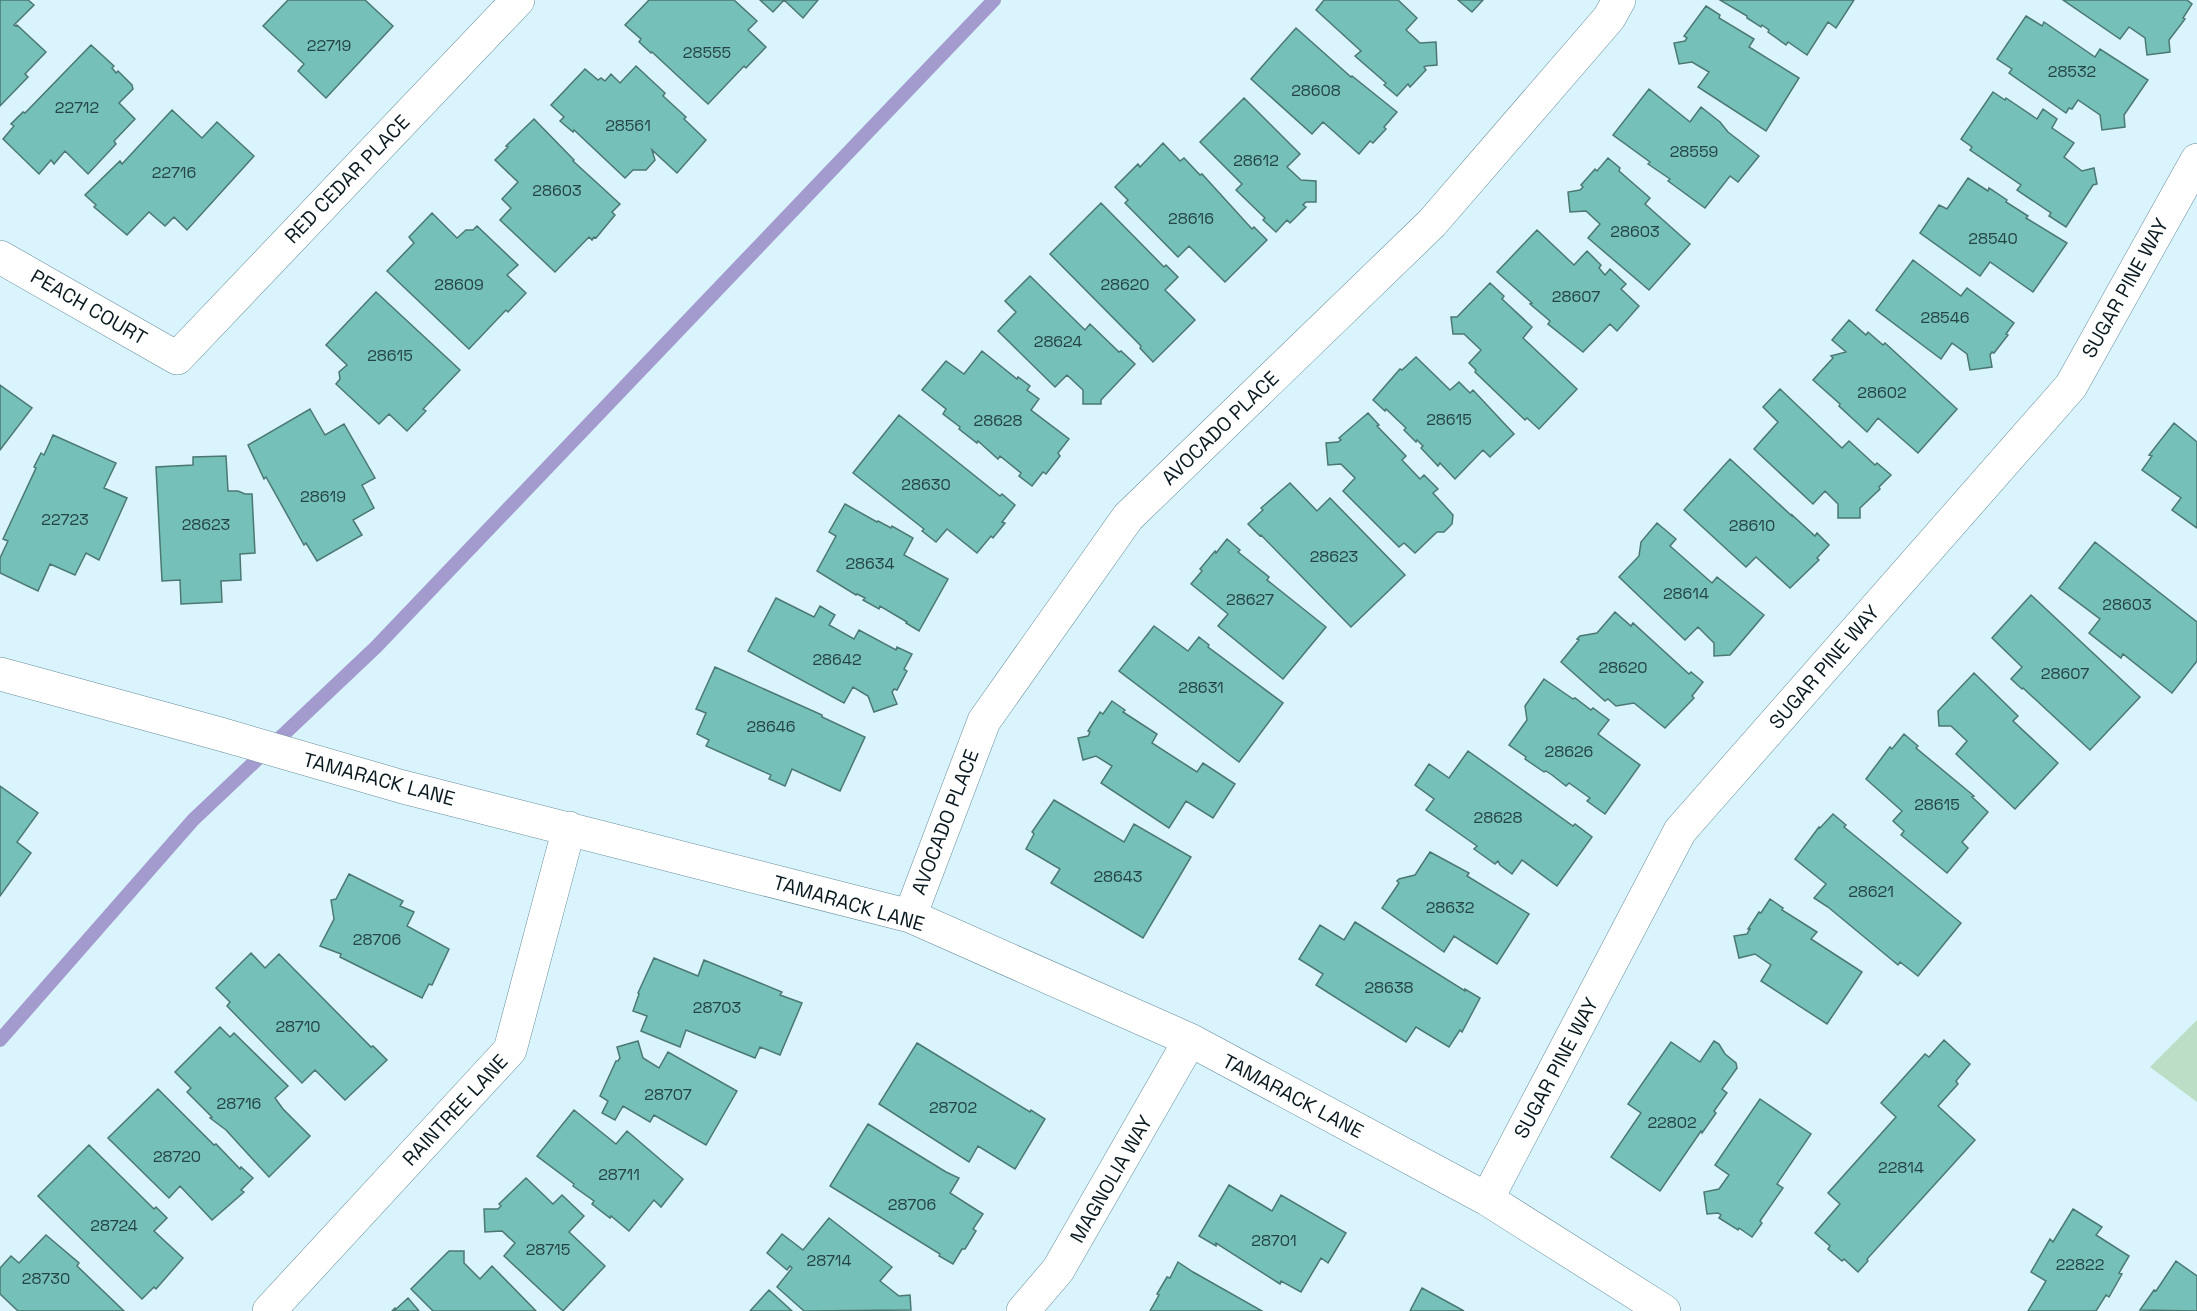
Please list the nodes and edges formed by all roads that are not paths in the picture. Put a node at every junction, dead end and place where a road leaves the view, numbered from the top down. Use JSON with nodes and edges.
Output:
{"nodes":[{"id":1,"x":518,"y":0,"type":"edge"},
{"id":2,"x":1619,"y":0,"type":"edge"},
{"id":3,"x":2197,"y":160,"type":"edge"},
{"id":4,"x":0,"y":256,"type":"edge"},
{"id":5,"x":177,"y":358,"type":"joint"},
{"id":6,"x":0,"y":674,"type":"edge"},
{"id":7,"x":569,"y":828,"type":"junction"},
{"id":8,"x":910,"y":916,"type":"junction"},
{"id":9,"x":1190,"y":1040,"type":"junction"},
{"id":10,"x":1487,"y":1199,"type":"junction"},
{"id":11,"x":269,"y":1311,"type":"edge"},
{"id":12,"x":1023,"y":1311,"type":"edge"},
{"id":13,"x":1664,"y":1311,"type":"edge"}],
"edges":[{"from":1,"to":5,"type":"street","name":"RED CEDAR PLACE"},
{"from":2,"to":8,"type":"street","name":"AVOCADO PLACE"},
{"from":3,"to":10,"type":"street","name":"SUGAR PINE WAY"},
{"from":4,"to":5,"type":"street","name":"PEACH COURT"},
{"from":6,"to":7,"type":"street","name":"TAMARACK LANE"},
{"from":7,"to":8,"type":"street","name":"TAMARACK LANE"},
{"from":7,"to":11,"type":"street","name":"RAINTREE LANE"},
{"from":8,"to":9,"type":"street","name":"TAMARACK LANE"},
{"from":9,"to":10,"type":"street","name":"TAMARACK LANE"},
{"from":9,"to":12,"type":"street","name":"MAGNOLIA WAY"},
{"from":10,"to":13,"type":"street","name":"TAMARACK LANE"}]}
